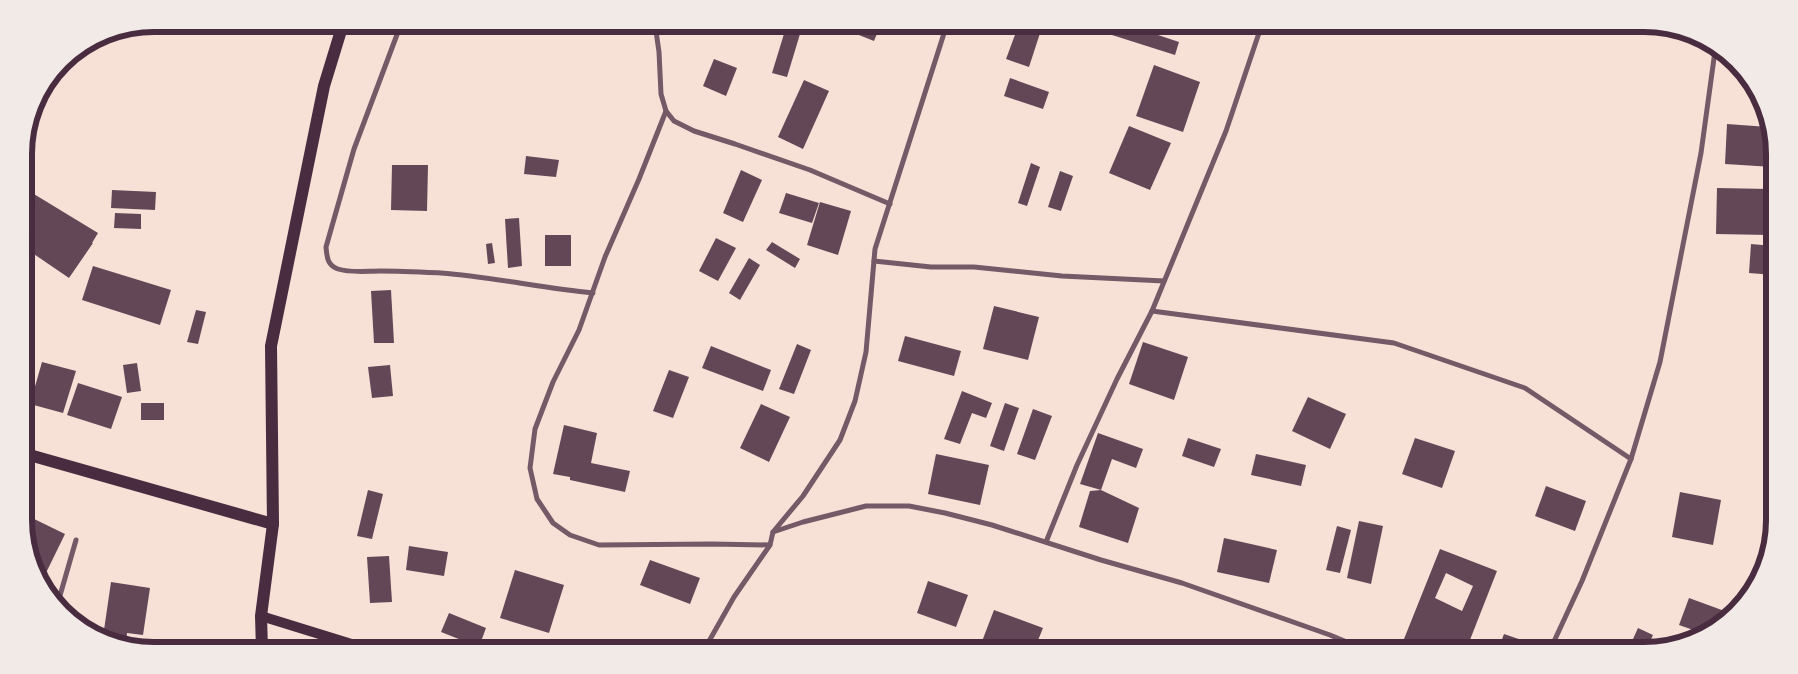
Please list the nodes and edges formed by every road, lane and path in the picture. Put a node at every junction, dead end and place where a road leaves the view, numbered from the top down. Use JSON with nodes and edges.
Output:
{"nodes":[{"id":1,"x":341,"y":32,"type":"edge"},
{"id":2,"x":398,"y":32,"type":"edge"},
{"id":3,"x":656,"y":32,"type":"edge"},
{"id":4,"x":944,"y":32,"type":"edge"},
{"id":5,"x":1259,"y":32,"type":"edge"},
{"id":6,"x":1714,"y":56,"type":"edge"},
{"id":7,"x":666,"y":111,"type":"junction"},
{"id":8,"x":890,"y":204,"type":"junction"},
{"id":9,"x":874,"y":261,"type":"junction"},
{"id":10,"x":1164,"y":281,"type":"junction"},
{"id":11,"x":593,"y":293,"type":"junction"},
{"id":12,"x":1152,"y":311,"type":"junction"},
{"id":13,"x":32,"y":456,"type":"edge"},
{"id":14,"x":1631,"y":459,"type":"junction"},
{"id":15,"x":273,"y":524,"type":"junction"},
{"id":16,"x":773,"y":532,"type":"junction"},
{"id":17,"x":76,"y":540,"type":"dead end"},
{"id":18,"x":1046,"y":542,"type":"junction"},
{"id":19,"x":770,"y":545,"type":"junction"},
{"id":20,"x":60,"y":596,"type":"edge"},
{"id":21,"x":261,"y":616,"type":"junction"},
{"id":22,"x":1345,"y":641,"type":"edge"},
{"id":23,"x":1554,"y":641,"type":"edge"},
{"id":24,"x":262,"y":642,"type":"edge"},
{"id":25,"x":345,"y":642,"type":"edge"},
{"id":26,"x":709,"y":642,"type":"edge"}],
"edges":[{"from":1,"to":15,"type":"main road"},
{"from":2,"to":11,"type":"street"},
{"from":3,"to":7,"type":"street"},
{"from":4,"to":8,"type":"street"},
{"from":5,"to":10,"type":"street"},
{"from":6,"to":14,"type":"street"},
{"from":7,"to":8,"type":"street"},
{"from":7,"to":11,"type":"street"},
{"from":8,"to":9,"type":"street"},
{"from":9,"to":10,"type":"street"},
{"from":9,"to":16,"type":"street"},
{"from":10,"to":12,"type":"street"},
{"from":11,"to":19,"type":"street"},
{"from":12,"to":14,"type":"street"},
{"from":12,"to":18,"type":"street"},
{"from":13,"to":15,"type":"main road"},
{"from":14,"to":23,"type":"street"},
{"from":15,"to":21,"type":"main road"},
{"from":16,"to":18,"type":"street"},
{"from":16,"to":19,"type":"street"},
{"from":17,"to":20,"type":"street"},
{"from":18,"to":22,"type":"street"},
{"from":19,"to":26,"type":"street"},
{"from":21,"to":24,"type":"main road"},
{"from":21,"to":25,"type":"main road"}]}
